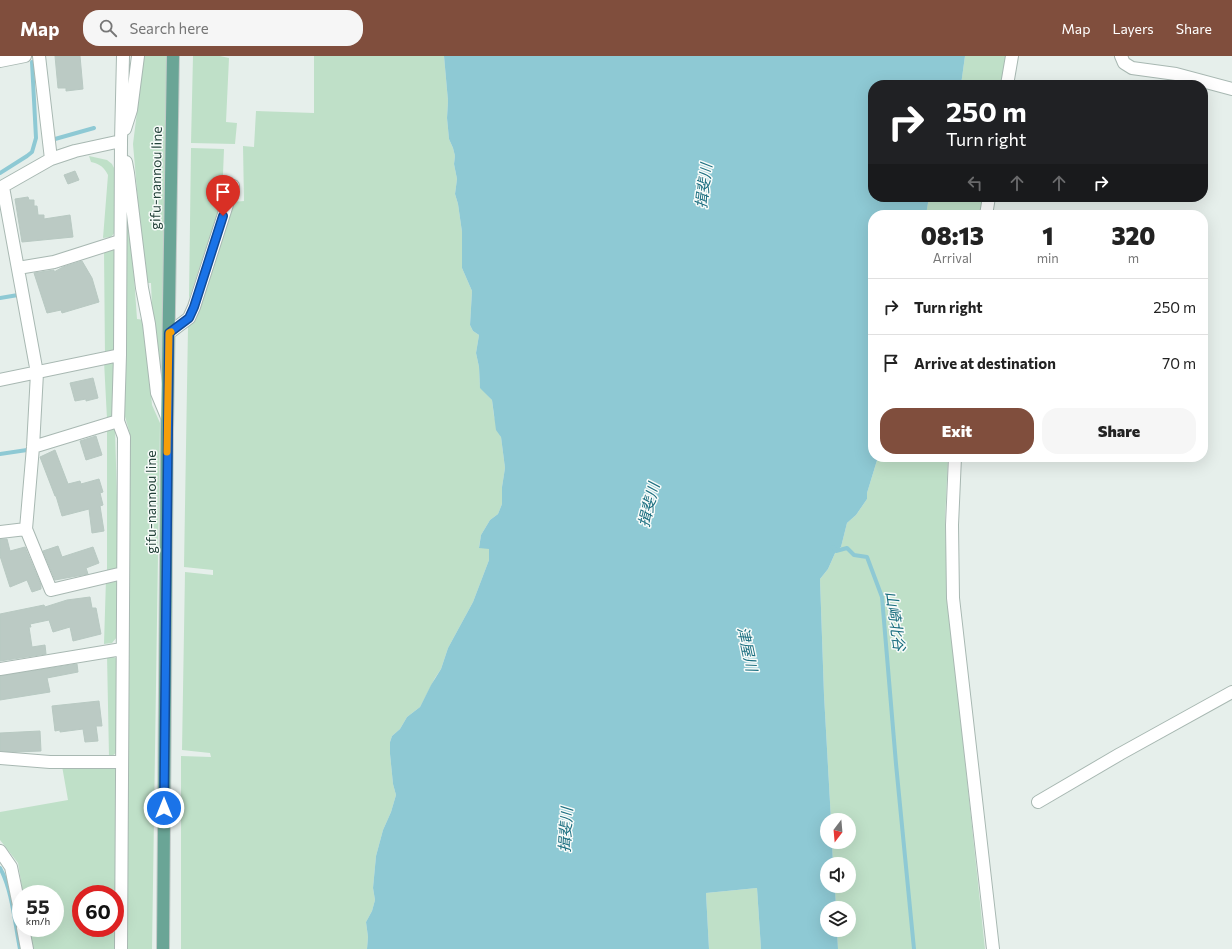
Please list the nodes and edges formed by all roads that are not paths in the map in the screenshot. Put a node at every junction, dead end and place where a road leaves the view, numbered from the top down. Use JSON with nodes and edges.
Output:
{"nodes":[{"id":1,"x":25,"y":56,"type":"edge"},
{"id":2,"x":39,"y":56,"type":"edge"},
{"id":3,"x":123,"y":56,"type":"edge"},
{"id":4,"x":138,"y":56,"type":"edge"},
{"id":5,"x":173,"y":56,"type":"edge"},
{"id":6,"x":1012,"y":56,"type":"edge"},
{"id":7,"x":1124,"y":58,"type":"edge"},
{"id":8,"x":0,"y":61,"type":"edge"},
{"id":9,"x":1008,"y":80,"type":"edge"},
{"id":10,"x":1198,"y":80,"type":"edge"},
{"id":11,"x":1208,"y":83,"type":"edge"},
{"id":12,"x":1232,"y":89,"type":"edge"},
{"id":13,"x":121,"y":142,"type":"junction"},
{"id":14,"x":51,"y":159,"type":"junction"},
{"id":15,"x":233,"y":186,"type":"dead end"},
{"id":16,"x":2,"y":187,"type":"edge"},
{"id":17,"x":120,"y":241,"type":"junction"},
{"id":18,"x":18,"y":268,"type":"junction"},
{"id":19,"x":169,"y":333,"type":"junction"},
{"id":20,"x":120,"y":355,"type":"junction"},
{"id":21,"x":37,"y":374,"type":"junction"},
{"id":22,"x":0,"y":380,"type":"edge"},
{"id":23,"x":168,"y":418,"type":"junction"},
{"id":24,"x":118,"y":421,"type":"junction"},
{"id":25,"x":33,"y":447,"type":"junction"},
{"id":26,"x":955,"y":462,"type":"edge"},
{"id":27,"x":26,"y":529,"type":"junction"},
{"id":28,"x":0,"y":532,"type":"edge"},
{"id":29,"x":123,"y":573,"type":"junction"},
{"id":30,"x":122,"y":648,"type":"junction"},
{"id":31,"x":0,"y":669,"type":"edge"},
{"id":32,"x":1232,"y":692,"type":"edge"},
{"id":33,"x":0,"y":758,"type":"edge"},
{"id":34,"x":122,"y":762,"type":"junction"},
{"id":35,"x":1038,"y":802,"type":"dead end"},
{"id":36,"x":0,"y":851,"type":"edge"},
{"id":37,"x":15,"y":885,"type":"edge"},
{"id":38,"x":25,"y":937,"type":"edge"},
{"id":39,"x":27,"y":949,"type":"edge"},
{"id":40,"x":121,"y":949,"type":"edge"},
{"id":41,"x":163,"y":949,"type":"edge"},
{"id":42,"x":992,"y":949,"type":"edge"}],
"edges":[{"from":1,"to":8,"type":"street"},
{"from":2,"to":14,"type":"street"},
{"from":3,"to":13,"type":"street"},
{"from":4,"to":13,"type":"street"},
{"from":5,"to":19,"type":"main road","name":"gifu-nannou line"},
{"from":6,"to":9,"type":"street"},
{"from":7,"to":10,"type":"street"},
{"from":11,"to":12,"type":"street"},
{"from":13,"to":14,"type":"street"},
{"from":13,"to":17,"type":"street"},
{"from":13,"to":23,"type":"street"},
{"from":14,"to":16,"type":"street"},
{"from":15,"to":19,"type":"street"},
{"from":16,"to":18,"type":"street"},
{"from":17,"to":18,"type":"street"},
{"from":17,"to":20,"type":"street"},
{"from":18,"to":21,"type":"street"},
{"from":19,"to":23,"type":"main road","name":"gifu-nannou line"},
{"from":20,"to":21,"type":"street"},
{"from":20,"to":24,"type":"street"},
{"from":21,"to":22,"type":"street"},
{"from":21,"to":25,"type":"street"},
{"from":23,"to":41,"type":"main road","name":"gifu-nannou line"},
{"from":24,"to":25,"type":"street"},
{"from":24,"to":29,"type":"street"},
{"from":25,"to":27,"type":"street"},
{"from":26,"to":42,"type":"street"},
{"from":27,"to":28,"type":"street"},
{"from":27,"to":29,"type":"street"},
{"from":29,"to":30,"type":"street"},
{"from":30,"to":31,"type":"street"},
{"from":30,"to":34,"type":"street"},
{"from":32,"to":35,"type":"street"},
{"from":33,"to":34,"type":"street"},
{"from":34,"to":40,"type":"street"},
{"from":36,"to":37,"type":"street"},
{"from":38,"to":39,"type":"street"}]}
